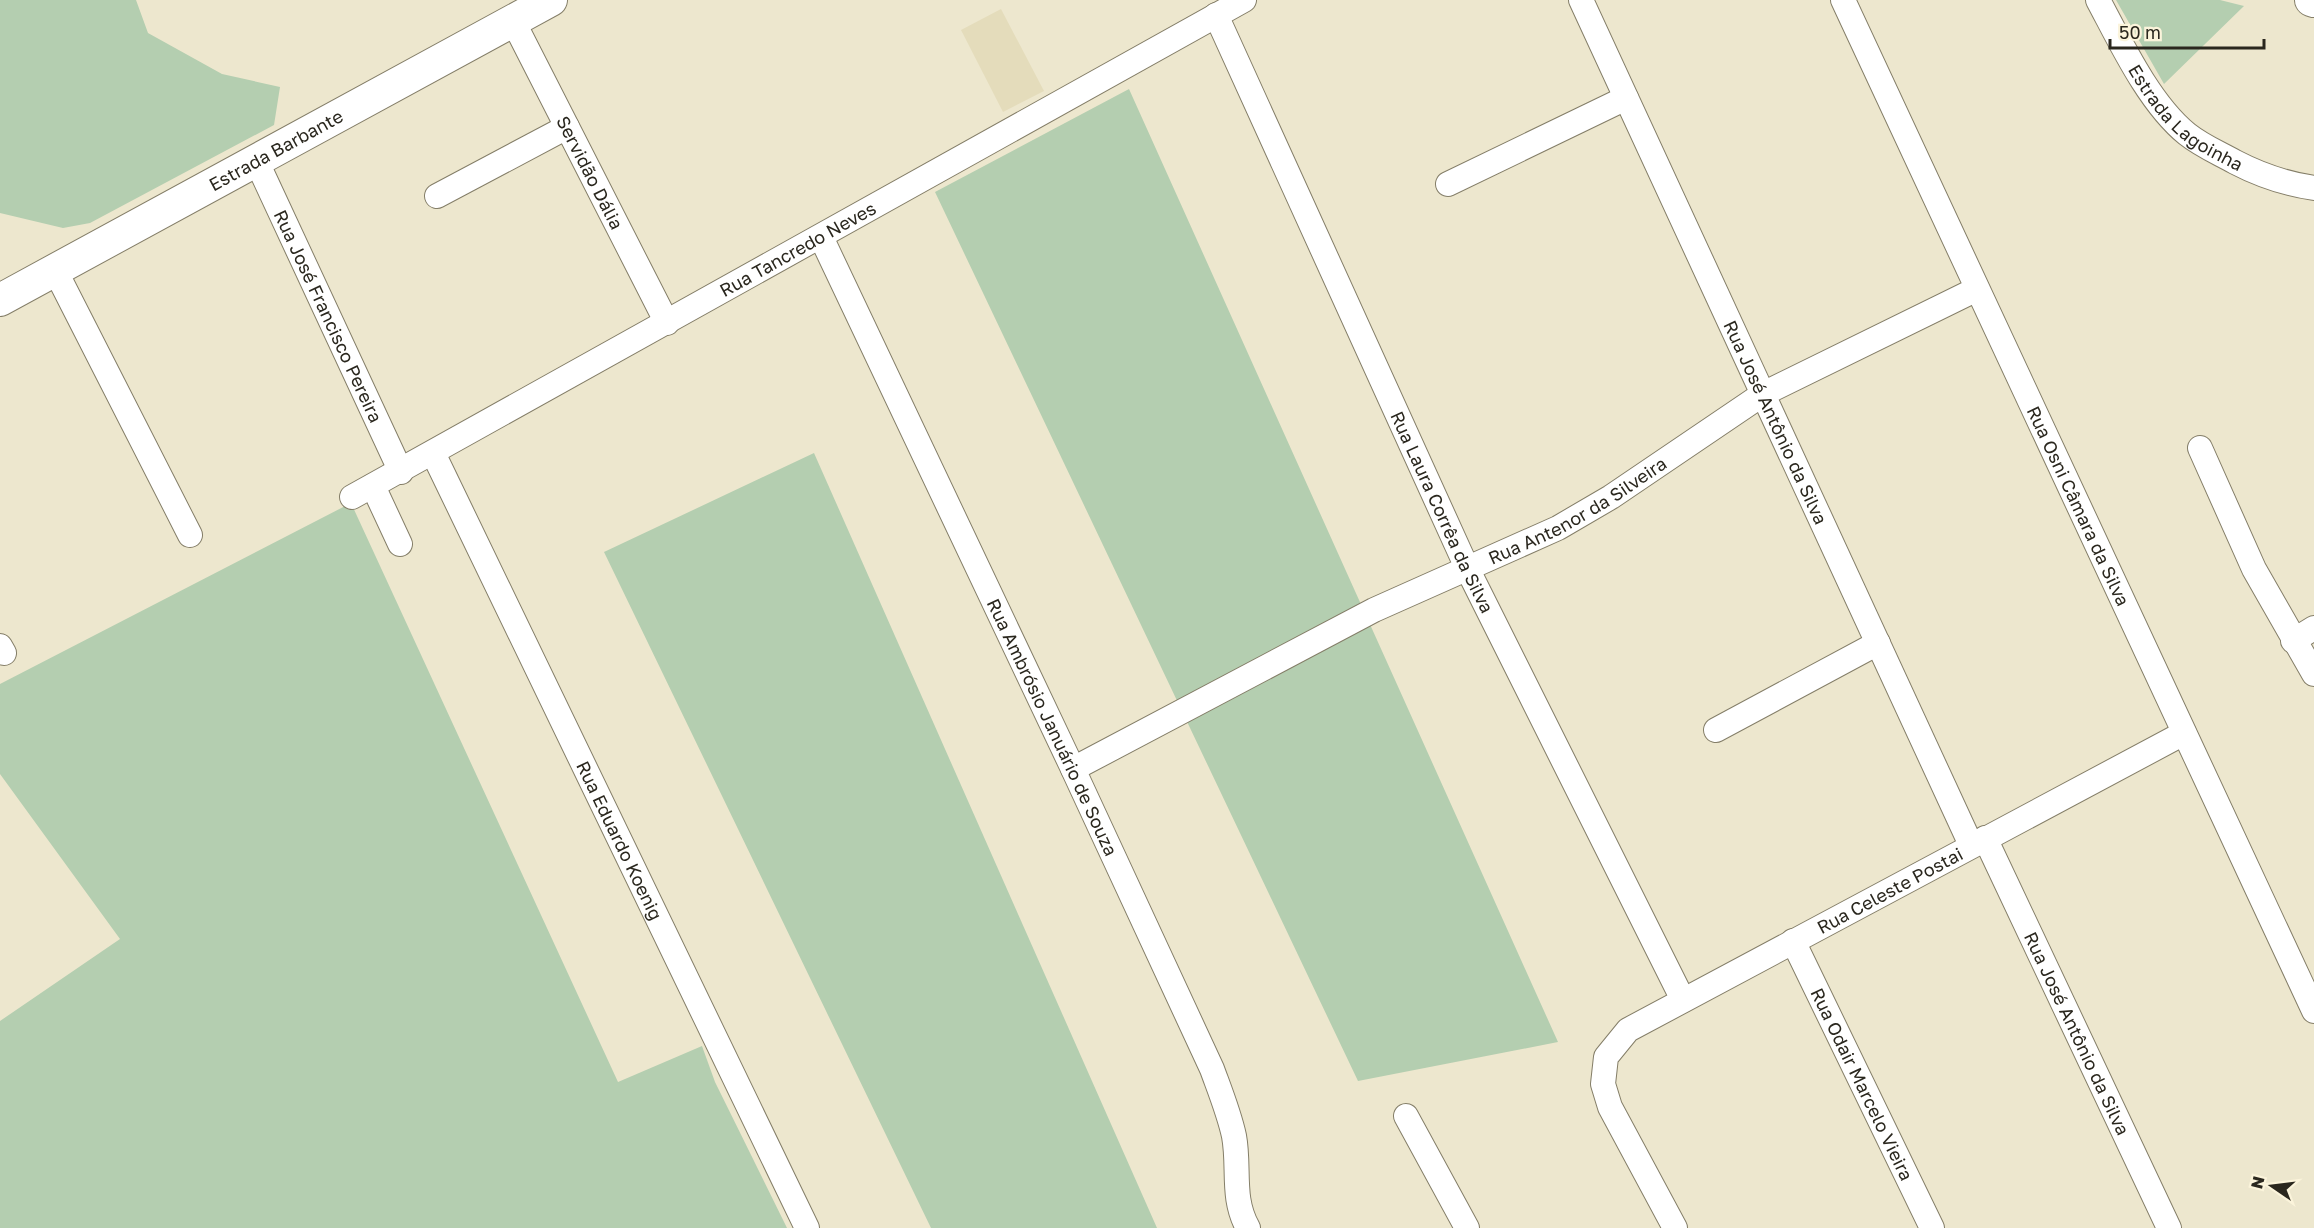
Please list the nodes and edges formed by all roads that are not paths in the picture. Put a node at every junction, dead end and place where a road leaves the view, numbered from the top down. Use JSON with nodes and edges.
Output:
{"nodes":[{"id":1,"x":551,"y":0,"type":"edge"},
{"id":2,"x":1244,"y":0,"type":"edge"},
{"id":3,"x":1581,"y":0,"type":"edge"},
{"id":4,"x":1843,"y":0,"type":"edge"},
{"id":5,"x":2098,"y":0,"type":"edge"},
{"id":6,"x":1216,"y":15,"type":"junction"},
{"id":7,"x":513,"y":21,"type":"junction"},
{"id":8,"x":1626,"y":98,"type":"junction"},
{"id":9,"x":567,"y":127,"type":"junction"},
{"id":10,"x":256,"y":160,"type":"junction"},
{"id":11,"x":1448,"y":184,"type":"dead end"},
{"id":12,"x":2314,"y":188,"type":"edge"},
{"id":13,"x":437,"y":196,"type":"dead end"},
{"id":14,"x":820,"y":237,"type":"junction"},
{"id":15,"x":55,"y":270,"type":"junction"},
{"id":16,"x":1977,"y":289,"type":"junction"},
{"id":17,"x":0,"y":300,"type":"edge"},
{"id":18,"x":667,"y":323,"type":"junction"},
{"id":19,"x":1763,"y":394,"type":"junction"},
{"id":20,"x":2200,"y":448,"type":"dead end"},
{"id":21,"x":433,"y":453,"type":"junction"},
{"id":22,"x":400,"y":472,"type":"junction"},
{"id":23,"x":374,"y":486,"type":"junction"},
{"id":24,"x":352,"y":497,"type":"dead end"},
{"id":25,"x":190,"y":535,"type":"dead end"},
{"id":26,"x":400,"y":544,"type":"dead end"},
{"id":27,"x":1468,"y":570,"type":"junction"},
{"id":28,"x":2314,"y":628,"type":"edge"},
{"id":29,"x":2293,"y":641,"type":"junction"},
{"id":30,"x":1878,"y":643,"type":"junction"},
{"id":31,"x":2314,"y":674,"type":"edge"},
{"id":32,"x":1716,"y":730,"type":"dead end"},
{"id":33,"x":2184,"y":733,"type":"junction"},
{"id":34,"x":1073,"y":769,"type":"junction"},
{"id":35,"x":1978,"y":841,"type":"junction"},
{"id":36,"x":1794,"y":941,"type":"junction"},
{"id":37,"x":1683,"y":1000,"type":"junction"},
{"id":38,"x":2314,"y":1011,"type":"edge"},
{"id":39,"x":1406,"y":1116,"type":"dead end"},
{"id":40,"x":807,"y":1228,"type":"edge"},
{"id":41,"x":1248,"y":1228,"type":"edge"},
{"id":42,"x":1467,"y":1228,"type":"edge"},
{"id":43,"x":1675,"y":1228,"type":"edge"},
{"id":44,"x":1932,"y":1228,"type":"edge"},
{"id":45,"x":2169,"y":1228,"type":"edge"}],
"edges":[{"from":1,"to":7,"type":"main road","name":"Estrada Barbante"},
{"from":2,"to":6,"type":"street","name":"Rua Tancredo Neves"},
{"from":3,"to":8,"type":"street","name":"Rua José Antônio da Silva"},
{"from":4,"to":16,"type":"street","name":"Rua Osni Câmara da Silva"},
{"from":5,"to":12,"type":"street","name":"Estrada Lagoinha"},
{"from":6,"to":14,"type":"street","name":"Rua Tancredo Neves"},
{"from":6,"to":27,"type":"street","name":"Rua Laura Corrêa da Silva"},
{"from":7,"to":9,"type":"street","name":"Servidão Dália"},
{"from":7,"to":10,"type":"main road","name":"Estrada Barbante"},
{"from":8,"to":11,"type":"street"},
{"from":8,"to":19,"type":"street","name":"Rua José Antônio da Silva"},
{"from":9,"to":13,"type":"street"},
{"from":9,"to":18,"type":"street","name":"Servidão Dália"},
{"from":10,"to":15,"type":"main road","name":"Estrada Barbante"},
{"from":10,"to":22,"type":"street","name":"Rua José Francisco Pereira"},
{"from":14,"to":18,"type":"street","name":"Rua Tancredo Neves"},
{"from":14,"to":34,"type":"street","name":"Rua Ambrósio Januário de Souza"},
{"from":15,"to":17,"type":"main road","name":"Estrada Barbante"},
{"from":15,"to":25,"type":"street"},
{"from":16,"to":19,"type":"street","name":"Rua Antenor da Silveira"},
{"from":16,"to":33,"type":"street","name":"Rua Osni Câmara da Silva"},
{"from":18,"to":21,"type":"street","name":"Rua Tancredo Neves"},
{"from":19,"to":27,"type":"street","name":"Rua Antenor da Silveira"},
{"from":19,"to":30,"type":"street","name":"Rua José Antônio da Silva"},
{"from":20,"to":29,"type":"street"},
{"from":21,"to":22,"type":"street","name":"Rua Tancredo Neves"},
{"from":21,"to":40,"type":"street","name":"Rua Eduardo Koenig"},
{"from":22,"to":23,"type":"street","name":"Rua Tancredo Neves"},
{"from":23,"to":24,"type":"street","name":"Rua Tancredo Neves"},
{"from":23,"to":26,"type":"street"},
{"from":27,"to":34,"type":"street","name":"Rua Antenor da Silveira"},
{"from":27,"to":37,"type":"street","name":"Rua Laura Corrêa da Silva"},
{"from":28,"to":29,"type":"street"},
{"from":29,"to":31,"type":"street"},
{"from":30,"to":32,"type":"street"},
{"from":30,"to":35,"type":"street","name":"Rua José Antônio da Silva"},
{"from":33,"to":35,"type":"street","name":"Rua Celeste Postai"},
{"from":33,"to":38,"type":"street","name":"Rua Osni Câmara da Silva"},
{"from":34,"to":41,"type":"street","name":"Rua Ambrósio Januário de Souza"},
{"from":35,"to":36,"type":"street","name":"Rua Celeste Postai"},
{"from":35,"to":45,"type":"street","name":"Rua José Antônio da Silva"},
{"from":36,"to":37,"type":"street","name":"Rua Celeste Postai"},
{"from":36,"to":44,"type":"street","name":"Rua Odair Marcelo Vieira"},
{"from":37,"to":43,"type":"street","name":"Rua Celeste Postai"},
{"from":39,"to":42,"type":"street"}]}
